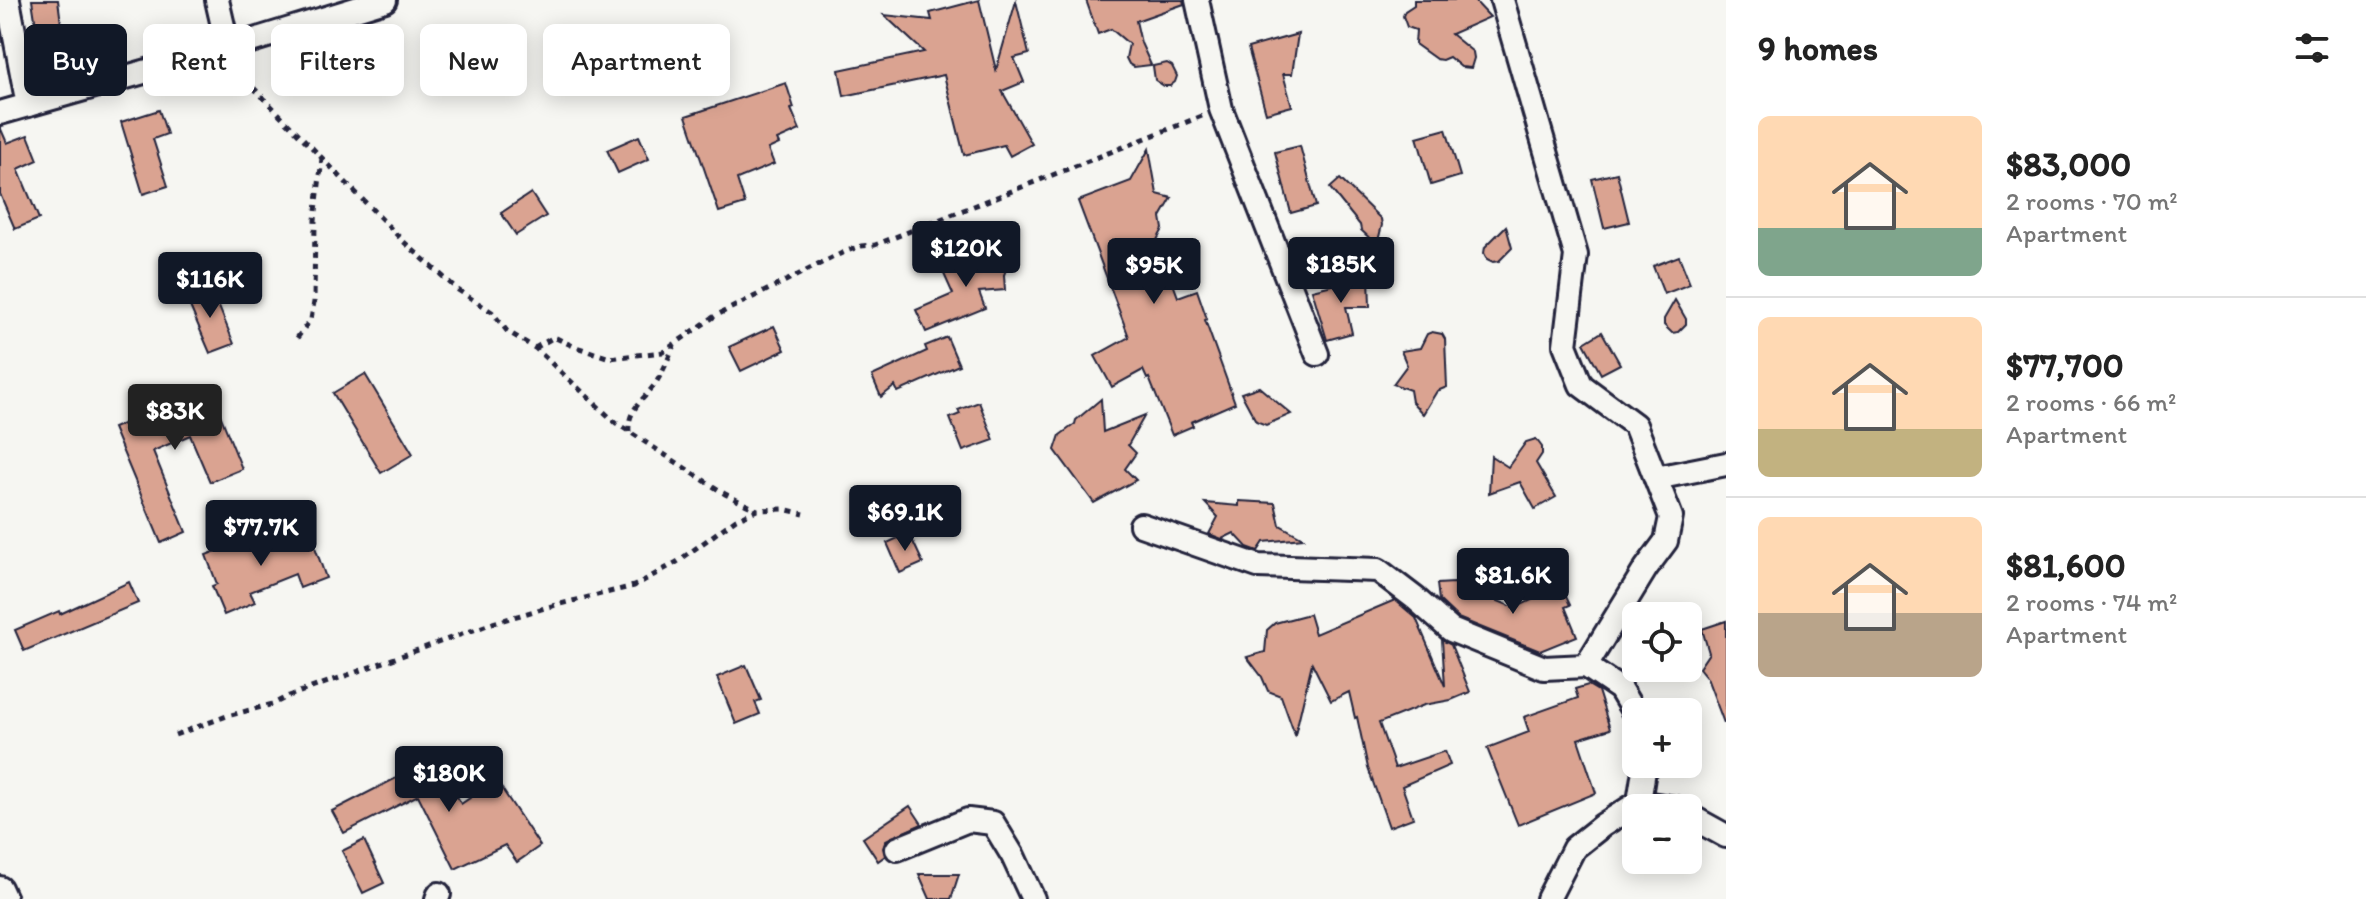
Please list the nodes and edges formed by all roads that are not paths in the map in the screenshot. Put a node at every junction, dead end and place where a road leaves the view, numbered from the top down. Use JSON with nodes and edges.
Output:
{"nodes":[{"id":1,"x":8,"y":0,"type":"edge"},
{"id":2,"x":217,"y":0,"type":"edge"},
{"id":3,"x":385,"y":0,"type":"edge"},
{"id":4,"x":1197,"y":0,"type":"edge"},
{"id":5,"x":1502,"y":0,"type":"edge"},
{"id":6,"x":222,"y":24,"type":"edge"},
{"id":7,"x":255,"y":40,"type":"edge"},
{"id":8,"x":143,"y":72,"type":"edge"},
{"id":9,"x":28,"y":105,"type":"junction"},
{"id":10,"x":0,"y":113,"type":"edge"},
{"id":11,"x":1317,"y":354,"type":"dead end"},
{"id":12,"x":1726,"y":464,"type":"edge"},
{"id":13,"x":1656,"y":478,"type":"junction"},
{"id":14,"x":1141,"y":525,"type":"dead end"},
{"id":15,"x":1586,"y":666,"type":"junction"},
{"id":16,"x":1625,"y":698,"type":"edge"},
{"id":17,"x":1622,"y":813,"type":"edge"},
{"id":18,"x":1702,"y":823,"type":"edge"},
{"id":19,"x":1726,"y":836,"type":"edge"},
{"id":20,"x":897,"y":849,"type":"dead end"},
{"id":21,"x":0,"y":888,"type":"edge"},
{"id":22,"x":5,"y":899,"type":"edge"},
{"id":23,"x":1033,"y":899,"type":"edge"},
{"id":24,"x":1548,"y":899,"type":"edge"}],
"edges":[{"from":1,"to":9,"type":"street"},
{"from":2,"to":6,"type":"street"},
{"from":3,"to":7,"type":"street"},
{"from":4,"to":11,"type":"street"},
{"from":5,"to":13,"type":"street"},
{"from":8,"to":9,"type":"street"},
{"from":9,"to":10,"type":"street"},
{"from":12,"to":13,"type":"street"},
{"from":13,"to":15,"type":"street"},
{"from":14,"to":15,"type":"street"},
{"from":15,"to":16,"type":"street"},
{"from":17,"to":24,"type":"street"},
{"from":18,"to":19,"type":"street"},
{"from":20,"to":23,"type":"street"},
{"from":21,"to":22,"type":"street"}]}
